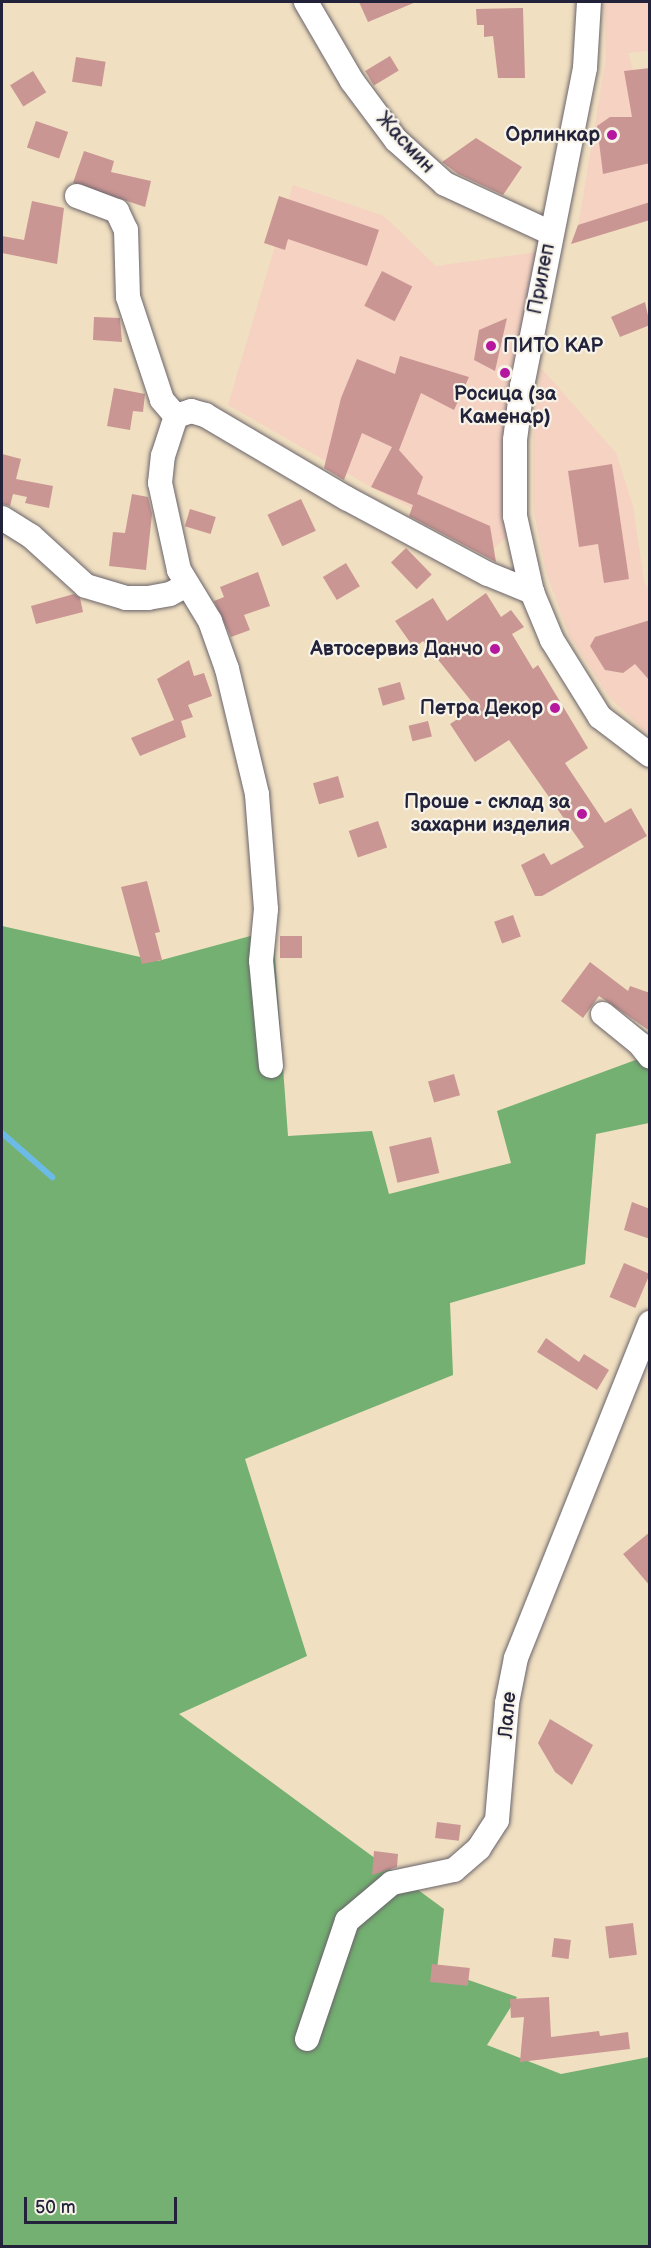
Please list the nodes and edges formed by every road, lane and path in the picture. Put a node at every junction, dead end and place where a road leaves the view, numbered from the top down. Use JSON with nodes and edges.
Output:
{"nodes":[{"id":1,"x":306,"y":2,"type":"edge"},
{"id":2,"x":589,"y":2,"type":"edge"},
{"id":3,"x":77,"y":196,"type":"dead end"},
{"id":4,"x":551,"y":233,"type":"junction"},
{"id":5,"x":176,"y":416,"type":"junction"},
{"id":6,"x":2,"y":518,"type":"edge"},
{"id":7,"x":187,"y":585,"type":"junction"},
{"id":8,"x":532,"y":592,"type":"junction"},
{"id":9,"x":650,"y":755,"type":"edge"},
{"id":10,"x":603,"y":1014,"type":"dead end"},
{"id":11,"x":650,"y":1057,"type":"edge"},
{"id":12,"x":271,"y":1066,"type":"dead end"},
{"id":13,"x":650,"y":1323,"type":"edge"},
{"id":14,"x":307,"y":2039,"type":"dead end"}],
"edges":[{"from":1,"to":4,"type":"street","name":"Жасмин"},
{"from":2,"to":4,"type":"street","name":"Прилеп"},
{"from":3,"to":5,"type":"street"},
{"from":4,"to":8,"type":"street","name":"Прилеп"},
{"from":5,"to":7,"type":"street"},
{"from":5,"to":8,"type":"street"},
{"from":6,"to":7,"type":"street"},
{"from":7,"to":12,"type":"street"},
{"from":8,"to":9,"type":"street","name":"Прилеп"},
{"from":10,"to":11,"type":"street"},
{"from":13,"to":14,"type":"street","name":"Лале"}]}
